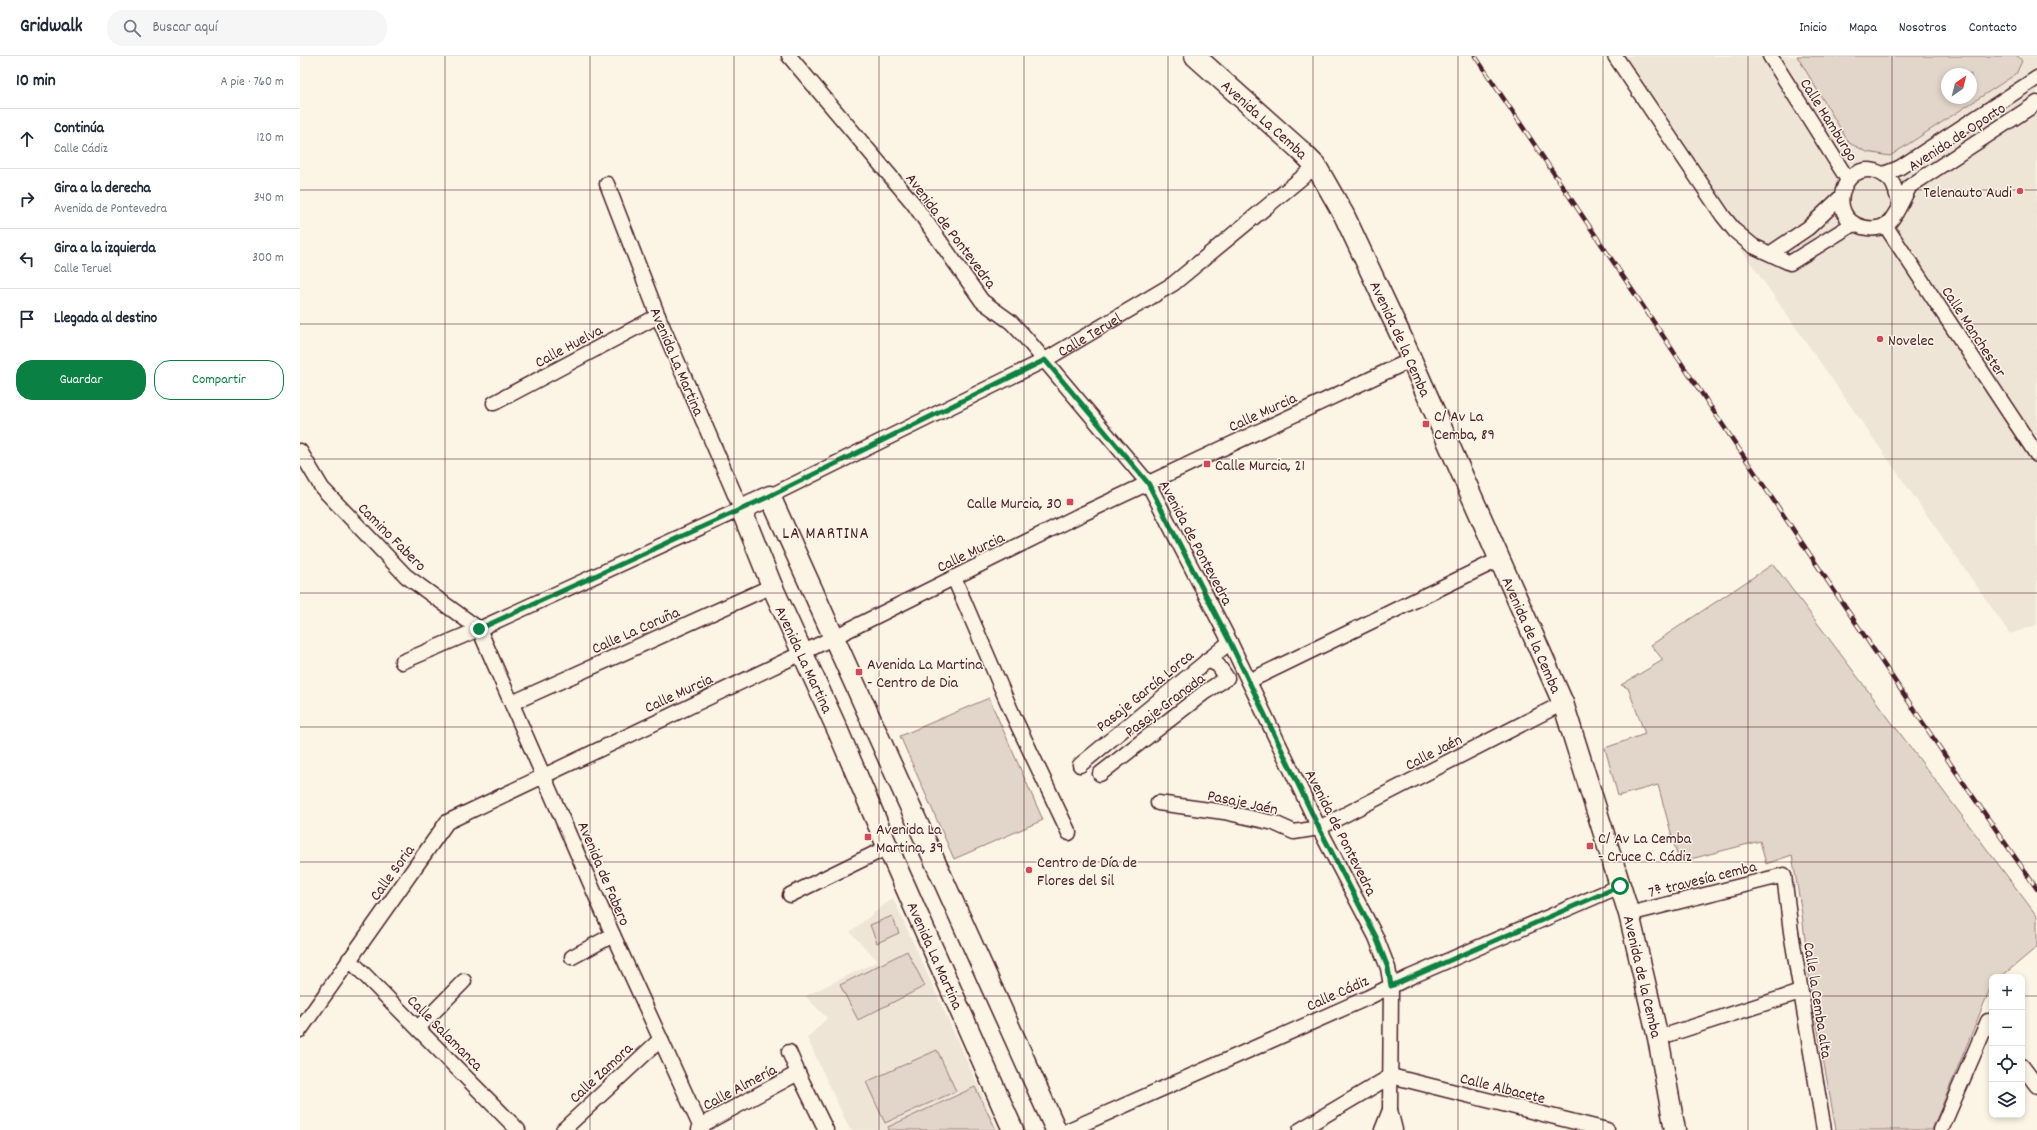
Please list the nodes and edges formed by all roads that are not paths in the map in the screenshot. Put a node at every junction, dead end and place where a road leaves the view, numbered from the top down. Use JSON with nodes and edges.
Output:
{"nodes":[{"id":1,"x":790,"y":56,"type":"edge"},
{"id":2,"x":1195,"y":56,"type":"edge"},
{"id":3,"x":1615,"y":56,"type":"edge"},
{"id":4,"x":1770,"y":56,"type":"edge"},
{"id":5,"x":2037,"y":78,"type":"edge"},
{"id":6,"x":2037,"y":103,"type":"edge"},
{"id":7,"x":1316,"y":166,"type":"junction"},
{"id":8,"x":1884,"y":174,"type":"junction"},
{"id":9,"x":1848,"y":180,"type":"junction"},
{"id":10,"x":607,"y":184,"type":"dead end"},
{"id":11,"x":1840,"y":198,"type":"junction"},
{"id":12,"x":1899,"y":203,"type":"junction"},
{"id":13,"x":1854,"y":224,"type":"junction"},
{"id":14,"x":1885,"y":225,"type":"junction"},
{"id":15,"x":1771,"y":253,"type":"junction"},
{"id":16,"x":658,"y":316,"type":"junction"},
{"id":17,"x":1045,"y":360,"type":"junction"},
{"id":18,"x":1411,"y":360,"type":"junction"},
{"id":19,"x":494,"y":403,"type":"dead end"},
{"id":20,"x":300,"y":451,"type":"edge"},
{"id":21,"x":2037,"y":455,"type":"edge"},
{"id":22,"x":1148,"y":483,"type":"junction"},
{"id":23,"x":770,"y":496,"type":"junction"},
{"id":24,"x":741,"y":509,"type":"junction"},
{"id":25,"x":1500,"y":559,"type":"junction"},
{"id":26,"x":954,"y":578,"type":"junction"},
{"id":27,"x":772,"y":586,"type":"junction"},
{"id":28,"x":479,"y":629,"type":"junction"},
{"id":29,"x":834,"y":636,"type":"junction"},
{"id":30,"x":1230,"y":642,"type":"junction"},
{"id":31,"x":802,"y":653,"type":"junction"},
{"id":32,"x":1208,"y":660,"type":"junction"},
{"id":33,"x":402,"y":662,"type":"dead end"},
{"id":34,"x":1248,"y":681,"type":"junction"},
{"id":35,"x":512,"y":703,"type":"junction"},
{"id":36,"x":1563,"y":703,"type":"junction"},
{"id":37,"x":1080,"y":765,"type":"dead end"},
{"id":38,"x":544,"y":774,"type":"junction"},
{"id":39,"x":1100,"y":774,"type":"dead end"},
{"id":40,"x":1158,"y":803,"type":"dead end"},
{"id":41,"x":1319,"y":828,"type":"junction"},
{"id":42,"x":1068,"y":833,"type":"dead end"},
{"id":43,"x":888,"y":847,"type":"junction"},
{"id":44,"x":1784,"y":875,"type":"joint"},
{"id":45,"x":1620,"y":886,"type":"junction"},
{"id":46,"x":790,"y":895,"type":"dead end"},
{"id":47,"x":1629,"y":914,"type":"junction"},
{"id":48,"x":613,"y":935,"type":"junction"},
{"id":49,"x":572,"y":957,"type":"dead end"},
{"id":50,"x":349,"y":959,"type":"junction"},
{"id":51,"x":464,"y":981,"type":"dead end"},
{"id":52,"x":1391,"y":986,"type":"junction"},
{"id":53,"x":1800,"y":992,"type":"junction"},
{"id":54,"x":1989,"y":1022,"type":"edge"},
{"id":55,"x":418,"y":1028,"type":"junction"},
{"id":56,"x":300,"y":1030,"type":"edge"},
{"id":57,"x":1658,"y":1038,"type":"junction"},
{"id":58,"x":661,"y":1039,"type":"junction"},
{"id":59,"x":789,"y":1052,"type":"dead end"},
{"id":60,"x":2025,"y":1070,"type":"edge"},
{"id":61,"x":798,"y":1073,"type":"junction"},
{"id":62,"x":1391,"y":1076,"type":"junction"},
{"id":63,"x":2037,"y":1086,"type":"edge"},
{"id":64,"x":1390,"y":1110,"type":"junction"},
{"id":65,"x":701,"y":1129,"type":"edge"},
{"id":66,"x":518,"y":1130,"type":"edge"},
{"id":67,"x":563,"y":1130,"type":"edge"},
{"id":68,"x":826,"y":1130,"type":"edge"},
{"id":69,"x":1013,"y":1130,"type":"edge"},
{"id":70,"x":1056,"y":1130,"type":"edge"},
{"id":71,"x":1069,"y":1130,"type":"edge"},
{"id":72,"x":1300,"y":1130,"type":"edge"},
{"id":73,"x":1382,"y":1130,"type":"edge"},
{"id":74,"x":1395,"y":1130,"type":"edge"},
{"id":75,"x":1607,"y":1130,"type":"edge"},
{"id":76,"x":1676,"y":1130,"type":"edge"},
{"id":77,"x":1824,"y":1130,"type":"edge"},
{"id":78,"x":1941,"y":1130,"type":"edge"}],
"edges":[{"from":1,"to":17,"type":"street","name":"Avenida de Pontevedra"},
{"from":2,"to":7,"type":"street","name":"Avenida La Cemba"},
{"from":3,"to":15,"type":"street"},
{"from":4,"to":9,"type":"street","name":"Calle Hamburgo"},
{"from":5,"to":8,"type":"street","name":"Avenida de Oporto"},
{"from":6,"to":12,"type":"street","name":"Avenida de Oporto"},
{"from":7,"to":17,"type":"street","name":"Calle Teruel"},
{"from":7,"to":18,"type":"street","name":"Avenida de la Cemba"},
{"from":8,"to":9,"type":"street"},
{"from":8,"to":12,"type":"street"},
{"from":9,"to":11,"type":"street"},
{"from":10,"to":16,"type":"street","name":"Avenida La Martina"},
{"from":11,"to":13,"type":"street"},
{"from":11,"to":15,"type":"street"},
{"from":12,"to":14,"type":"street"},
{"from":13,"to":14,"type":"street"},
{"from":13,"to":15,"type":"street"},
{"from":14,"to":21,"type":"street","name":"Calle Manchester"},
{"from":16,"to":19,"type":"street","name":"Calle Huelva"},
{"from":16,"to":24,"type":"street","name":"Avenida La Martina"},
{"from":17,"to":22,"type":"street","name":"Avenida de Pontevedra"},
{"from":17,"to":23,"type":"street","name":"Calle Teruel"},
{"from":18,"to":22,"type":"street","name":"Calle Murcia"},
{"from":18,"to":25,"type":"street","name":"Avenida de la Cemba"},
{"from":20,"to":28,"type":"street","name":"Camino Fabero"},
{"from":22,"to":26,"type":"street","name":"Calle Murcia"},
{"from":22,"to":30,"type":"street","name":"Avenida de Pontevedra"},
{"from":23,"to":24,"type":"street","name":"Calle Teruel"},
{"from":23,"to":29,"type":"street"},
{"from":24,"to":27,"type":"street","name":"Avenida La Martina"},
{"from":24,"to":28,"type":"street","name":"Calle Teruel"},
{"from":25,"to":34,"type":"street"},
{"from":25,"to":36,"type":"street","name":"Avenida de la Cemba"},
{"from":26,"to":29,"type":"street","name":"Calle Murcia"},
{"from":26,"to":42,"type":"street"},
{"from":27,"to":31,"type":"street","name":"Avenida La Martina"},
{"from":27,"to":35,"type":"street","name":"Calle La Coruña"},
{"from":28,"to":33,"type":"street","name":"Calle Teruel"},
{"from":28,"to":35,"type":"street","name":"Avenida de Fabero"},
{"from":29,"to":31,"type":"street","name":"Calle Murcia"},
{"from":29,"to":70,"type":"street"},
{"from":30,"to":32,"type":"street","name":"Pasaje García Lorca"},
{"from":30,"to":34,"type":"street","name":"Avenida de Pontevedra"},
{"from":31,"to":38,"type":"street","name":"Calle Murcia"},
{"from":31,"to":43,"type":"street","name":"Avenida La Martina"},
{"from":32,"to":37,"type":"street","name":"Pasaje García Lorca"},
{"from":32,"to":39,"type":"street","name":"Pasaje Granada"},
{"from":34,"to":41,"type":"street","name":"Avenida de Pontevedra"},
{"from":35,"to":38,"type":"street","name":"Avenida de Fabero"},
{"from":36,"to":41,"type":"street","name":"Calle Jaén"},
{"from":36,"to":45,"type":"street","name":"Avenida de la Cemba"},
{"from":38,"to":48,"type":"street","name":"Avenida de Fabero"},
{"from":38,"to":50,"type":"street","name":"Calle Soria"},
{"from":40,"to":41,"type":"street","name":"Pasaje Jaén"},
{"from":41,"to":52,"type":"street","name":"Avenida de Pontevedra"},
{"from":43,"to":46,"type":"street"},
{"from":43,"to":69,"type":"street","name":"Avenida La Martina"},
{"from":44,"to":47,"type":"street","name":"7ª travesía cemba"},
{"from":44,"to":53,"type":"street","name":"Calle la Cemba alta"},
{"from":45,"to":47,"type":"street","name":"Avenida de la Cemba"},
{"from":45,"to":52,"type":"street","name":"Calle Cádiz"},
{"from":47,"to":57,"type":"street","name":"Avenida de la Cemba"},
{"from":48,"to":49,"type":"street"},
{"from":48,"to":58,"type":"street","name":"Avenida de Fabero"},
{"from":50,"to":55,"type":"street","name":"Calle Salamanca"},
{"from":50,"to":56,"type":"street","name":"Calle Soria"},
{"from":51,"to":55,"type":"street"},
{"from":52,"to":62,"type":"street","name":"Avenida de Pontevedra"},
{"from":52,"to":71,"type":"street","name":"Calle Cádiz"},
{"from":53,"to":57,"type":"street"},
{"from":53,"to":77,"type":"street","name":"Calle la Cemba alta"},
{"from":54,"to":78,"type":"street"},
{"from":55,"to":66,"type":"street","name":"Calle Salamanca"},
{"from":57,"to":76,"type":"street","name":"Avenida de la Cemba"},
{"from":58,"to":65,"type":"street","name":"Avenida de Fabero"},
{"from":58,"to":67,"type":"street","name":"Calle Zamora"},
{"from":59,"to":61,"type":"street"},
{"from":60,"to":63,"type":"street"},
{"from":61,"to":65,"type":"street","name":"Calle Almería"},
{"from":61,"to":68,"type":"street"},
{"from":62,"to":64,"type":"street","name":"Avenida de Pontevedra"},
{"from":62,"to":72,"type":"street"},
{"from":62,"to":75,"type":"street","name":"Calle Albacete"},
{"from":64,"to":73,"type":"street","name":"Avenida de Pontevedra"},
{"from":64,"to":74,"type":"street","name":"Avenida de Pontevedra"}]}
